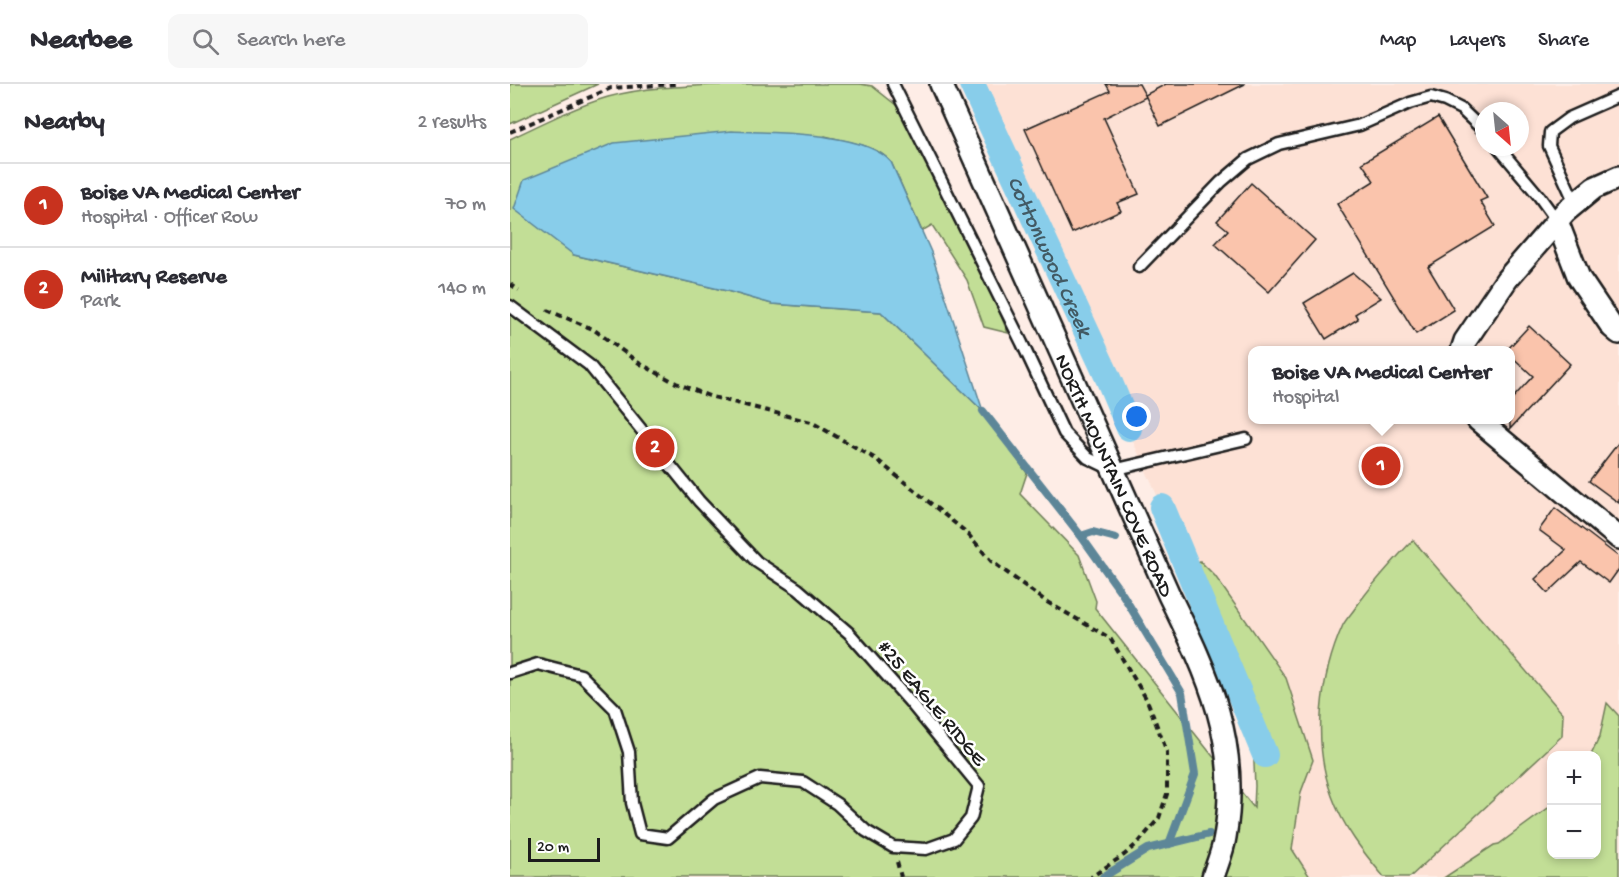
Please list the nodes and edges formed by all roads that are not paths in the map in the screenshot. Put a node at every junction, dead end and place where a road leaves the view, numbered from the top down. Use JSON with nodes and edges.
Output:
{"nodes":[{"id":1,"x":893,"y":84,"type":"edge"},
{"id":2,"x":941,"y":84,"type":"edge"},
{"id":3,"x":1619,"y":96,"type":"edge"},
{"id":4,"x":1475,"y":122,"type":"edge"},
{"id":5,"x":1506,"y":156,"type":"edge"},
{"id":6,"x":1619,"y":177,"type":"edge"},
{"id":7,"x":1575,"y":203,"type":"junction"},
{"id":8,"x":1557,"y":221,"type":"junction"},
{"id":9,"x":1139,"y":267,"type":"dead end"},
{"id":10,"x":510,"y":306,"type":"edge"},
{"id":11,"x":1619,"y":333,"type":"edge"},
{"id":12,"x":1464,"y":346,"type":"edge"},
{"id":13,"x":1483,"y":424,"type":"edge"},
{"id":14,"x":1246,"y":440,"type":"dead end"},
{"id":15,"x":1113,"y":470,"type":"junction"},
{"id":16,"x":1619,"y":538,"type":"edge"},
{"id":17,"x":510,"y":673,"type":"edge"},
{"id":18,"x":1213,"y":877,"type":"edge"}],
"edges":[{"from":1,"to":15,"type":"lane"},
{"from":2,"to":15,"type":"street","name":"NORTH MOUNTAIN COVE ROAD"},
{"from":3,"to":7,"type":"lane"},
{"from":4,"to":9,"type":"lane"},
{"from":5,"to":8,"type":"lane"},
{"from":6,"to":7,"type":"street"},
{"from":7,"to":8,"type":"street"},
{"from":8,"to":11,"type":"street"},
{"from":8,"to":12,"type":"street"},
{"from":10,"to":17,"type":"lane","name":"#25 EAGLE RIDGE"},
{"from":13,"to":16,"type":"street"},
{"from":14,"to":15,"type":"lane"},
{"from":15,"to":18,"type":"street","name":"NORTH MOUNTAIN COVE ROAD"}]}
